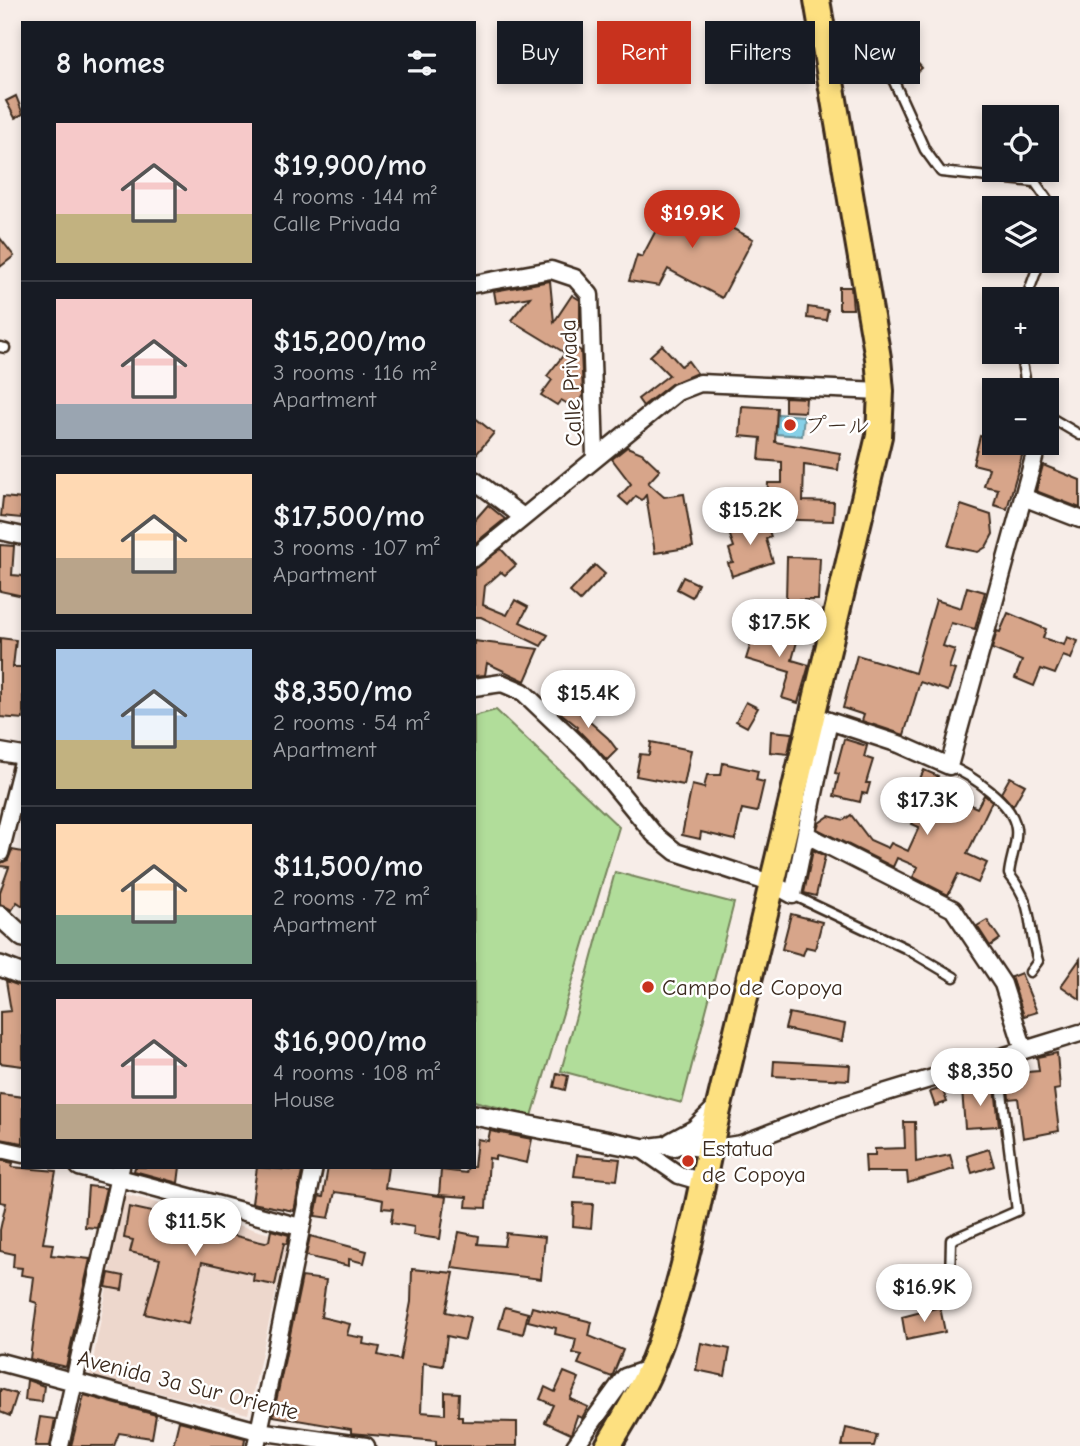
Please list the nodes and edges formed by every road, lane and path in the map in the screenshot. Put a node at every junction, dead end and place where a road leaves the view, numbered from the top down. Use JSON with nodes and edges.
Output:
{"nodes":[{"id":1,"x":817,"y":0,"type":"edge"},
{"id":2,"x":828,"y":60,"type":"junction"},
{"id":3,"x":1045,"y":196,"type":"edge"},
{"id":4,"x":476,"y":284,"type":"edge"},
{"id":5,"x":881,"y":391,"type":"junction"},
{"id":6,"x":1059,"y":423,"type":"edge"},
{"id":7,"x":1080,"y":435,"type":"edge"},
{"id":8,"x":1035,"y":455,"type":"edge"},
{"id":9,"x":595,"y":457,"type":"junction"},
{"id":10,"x":476,"y":482,"type":"edge"},
{"id":11,"x":1023,"y":496,"type":"junction"},
{"id":12,"x":523,"y":517,"type":"junction"},
{"id":13,"x":1080,"y":519,"type":"edge"},
{"id":14,"x":0,"y":531,"type":"edge"},
{"id":15,"x":21,"y":536,"type":"edge"},
{"id":16,"x":476,"y":556,"type":"edge"},
{"id":17,"x":476,"y":687,"type":"edge"},
{"id":18,"x":820,"y":718,"type":"junction"},
{"id":19,"x":0,"y":752,"type":"edge"},
{"id":20,"x":21,"y":756,"type":"edge"},
{"id":21,"x":949,"y":766,"type":"junction"},
{"id":22,"x":21,"y":770,"type":"edge"},
{"id":23,"x":807,"y":835,"type":"junction"},
{"id":24,"x":0,"y":853,"type":"edge"},
{"id":25,"x":783,"y":890,"type":"junction"},
{"id":26,"x":0,"y":916,"type":"edge"},
{"id":27,"x":21,"y":935,"type":"edge"},
{"id":28,"x":0,"y":966,"type":"edge"},
{"id":29,"x":1030,"y":972,"type":"dead end"},
{"id":30,"x":21,"y":974,"type":"edge"},
{"id":31,"x":954,"y":977,"type":"dead end"},
{"id":32,"x":1080,"y":1033,"type":"edge"},
{"id":33,"x":1024,"y":1050,"type":"junction"},
{"id":34,"x":998,"y":1060,"type":"junction"},
{"id":35,"x":718,"y":1110,"type":"junction"},
{"id":36,"x":476,"y":1115,"type":"edge"},
{"id":37,"x":673,"y":1144,"type":"junction"},
{"id":38,"x":640,"y":1148,"type":"junction"},
{"id":39,"x":0,"y":1149,"type":"edge"},
{"id":40,"x":709,"y":1149,"type":"junction"},
{"id":41,"x":21,"y":1154,"type":"edge"},
{"id":42,"x":95,"y":1169,"type":"edge"},
{"id":43,"x":314,"y":1169,"type":"edge"},
{"id":44,"x":120,"y":1172,"type":"edge"},
{"id":45,"x":703,"y":1182,"type":"junction"},
{"id":46,"x":300,"y":1227,"type":"junction"},
{"id":47,"x":950,"y":1281,"type":"dead end"},
{"id":48,"x":0,"y":1362,"type":"edge"},
{"id":49,"x":651,"y":1368,"type":"junction"},
{"id":50,"x":74,"y":1379,"type":"junction"},
{"id":51,"x":257,"y":1438,"type":"edge"},
{"id":52,"x":60,"y":1446,"type":"edge"},
{"id":53,"x":366,"y":1446,"type":"edge"},
{"id":54,"x":575,"y":1446,"type":"edge"},
{"id":55,"x":608,"y":1446,"type":"edge"}],
"edges":[{"from":1,"to":2,"type":"main road"},
{"from":2,"to":3,"type":"lane"},
{"from":2,"to":5,"type":"main road"},
{"from":4,"to":9,"type":"street","name":"Calle Privada"},
{"from":5,"to":9,"type":"street","name":"Calle Privada"},
{"from":5,"to":18,"type":"main road"},
{"from":6,"to":7,"type":"lane"},
{"from":8,"to":11,"type":"street"},
{"from":9,"to":12,"type":"street"},
{"from":10,"to":12,"type":"street"},
{"from":11,"to":13,"type":"street"},
{"from":11,"to":21,"type":"street"},
{"from":12,"to":16,"type":"street"},
{"from":14,"to":15,"type":"street"},
{"from":17,"to":25,"type":"street"},
{"from":18,"to":21,"type":"street"},
{"from":18,"to":23,"type":"street"},
{"from":18,"to":25,"type":"main road"},
{"from":19,"to":20,"type":"street"},
{"from":21,"to":29,"type":"lane"},
{"from":22,"to":24,"type":"street"},
{"from":23,"to":25,"type":"street"},
{"from":23,"to":33,"type":"street"},
{"from":25,"to":31,"type":"lane"},
{"from":25,"to":35,"type":"main road"},
{"from":26,"to":27,"type":"street"},
{"from":28,"to":30,"type":"street"},
{"from":32,"to":33,"type":"street"},
{"from":33,"to":34,"type":"street"},
{"from":34,"to":40,"type":"street"},
{"from":34,"to":47,"type":"lane"},
{"from":35,"to":37,"type":"main road"},
{"from":35,"to":40,"type":"main road"},
{"from":36,"to":38,"type":"street"},
{"from":37,"to":38,"type":"street"},
{"from":37,"to":40,"type":"street"},
{"from":38,"to":45,"type":"street"},
{"from":39,"to":41,"type":"street"},
{"from":40,"to":45,"type":"main road"},
{"from":42,"to":44,"type":"street"},
{"from":43,"to":46,"type":"street"},
{"from":44,"to":46,"type":"street"},
{"from":44,"to":50,"type":"street"},
{"from":45,"to":49,"type":"main road"},
{"from":46,"to":51,"type":"street"},
{"from":48,"to":50,"type":"street","name":"Avenida 3a Sur Oriente"},
{"from":49,"to":54,"type":"street"},
{"from":49,"to":55,"type":"main road"},
{"from":50,"to":51,"type":"street","name":"Avenida 3a Sur Oriente"},
{"from":50,"to":52,"type":"street"},
{"from":51,"to":53,"type":"street","name":"Avenida 3a Sur Oriente"}]}
